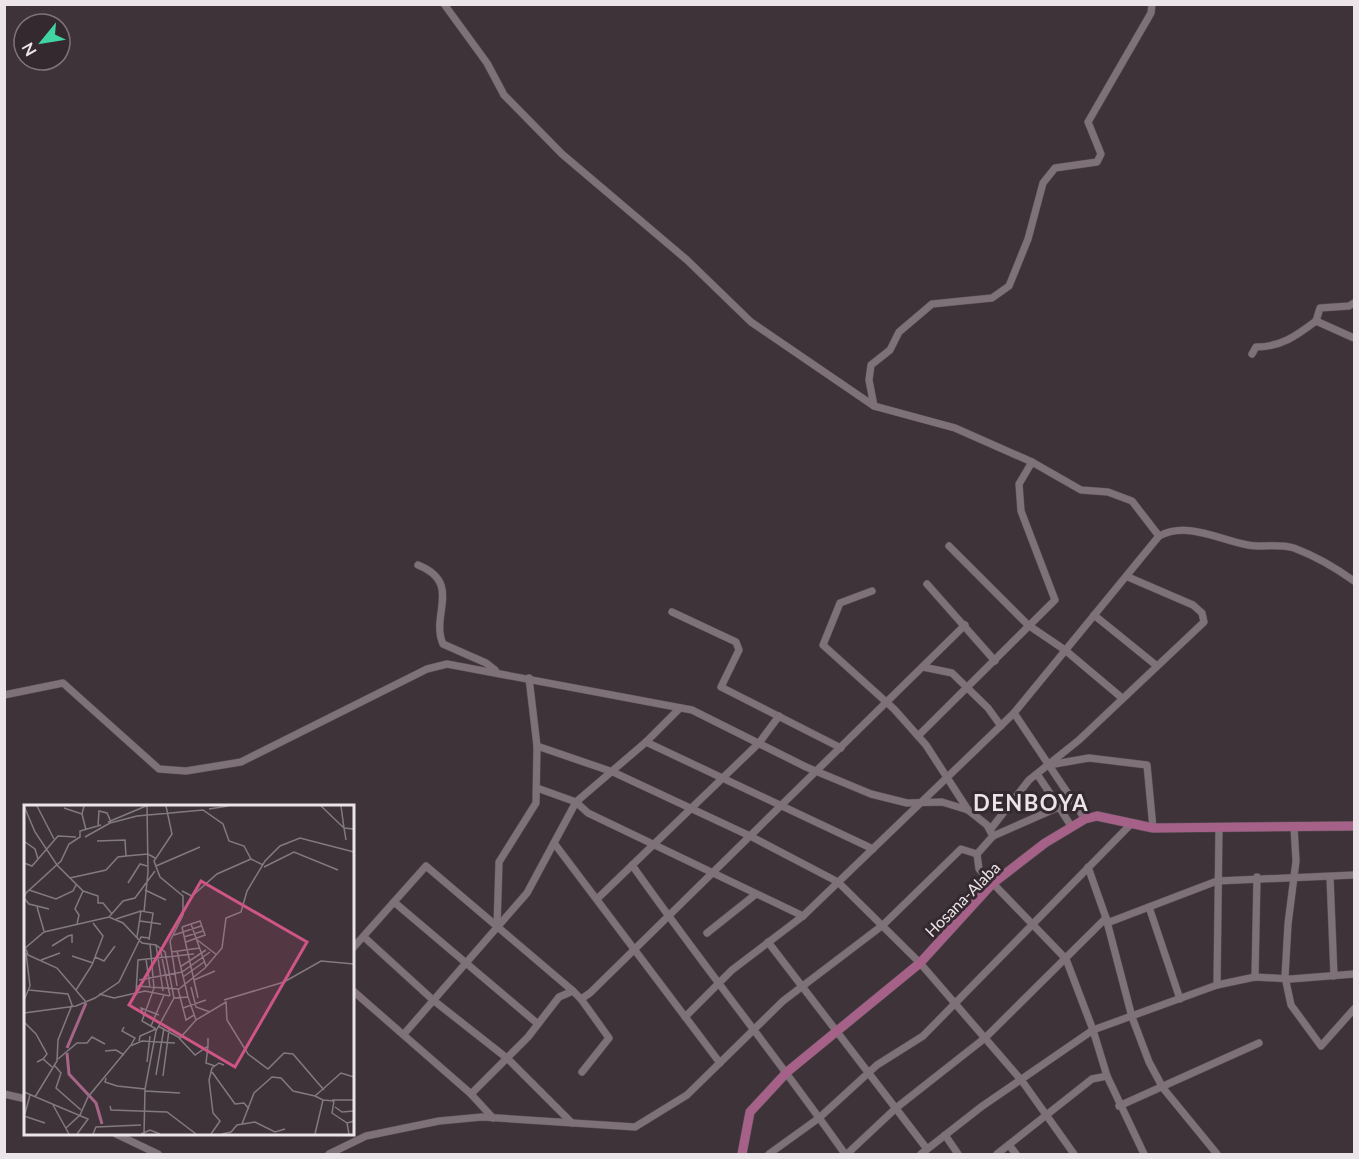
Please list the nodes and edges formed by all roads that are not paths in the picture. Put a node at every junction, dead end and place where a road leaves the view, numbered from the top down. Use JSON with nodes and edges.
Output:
{"nodes":[{"id":1,"x":444,"y":4,"type":"edge"},
{"id":2,"x":1152,"y":4,"type":"edge"},
{"id":3,"x":1354,"y":303,"type":"edge"},
{"id":4,"x":1316,"y":321,"type":"junction"},
{"id":5,"x":1354,"y":338,"type":"edge"},
{"id":6,"x":1252,"y":354,"type":"dead end"},
{"id":7,"x":874,"y":406,"type":"junction"},
{"id":8,"x":1032,"y":462,"type":"junction"},
{"id":9,"x":1159,"y":536,"type":"junction"},
{"id":10,"x":949,"y":546,"type":"dead end"},
{"id":11,"x":417,"y":565,"type":"dead end"},
{"id":12,"x":1128,"y":577,"type":"junction"},
{"id":13,"x":1354,"y":581,"type":"edge"},
{"id":14,"x":927,"y":584,"type":"dead end"},
{"id":15,"x":872,"y":591,"type":"dead end"},
{"id":16,"x":672,"y":612,"type":"dead end"},
{"id":17,"x":1094,"y":615,"type":"junction"},
{"id":18,"x":965,"y":624,"type":"junction"},
{"id":19,"x":1030,"y":626,"type":"junction"},
{"id":20,"x":1065,"y":650,"type":"junction"},
{"id":21,"x":995,"y":661,"type":"junction"},
{"id":22,"x":1157,"y":666,"type":"junction"},
{"id":23,"x":923,"y":667,"type":"junction"},
{"id":24,"x":496,"y":672,"type":"junction"},
{"id":25,"x":529,"y":678,"type":"junction"},
{"id":26,"x":968,"y":687,"type":"junction"},
{"id":27,"x":4,"y":695,"type":"edge"},
{"id":28,"x":1122,"y":698,"type":"junction"},
{"id":29,"x":887,"y":703,"type":"junction"},
{"id":30,"x":680,"y":708,"type":"junction"},
{"id":31,"x":1014,"y":713,"type":"junction"},
{"id":32,"x":779,"y":716,"type":"junction"},
{"id":33,"x":1001,"y":726,"type":"junction"},
{"id":34,"x":918,"y":736,"type":"junction"},
{"id":35,"x":646,"y":742,"type":"junction"},
{"id":36,"x":759,"y":743,"type":"junction"},
{"id":37,"x":537,"y":746,"type":"junction"},
{"id":38,"x":841,"y":748,"type":"junction"},
{"id":39,"x":1048,"y":765,"type":"junction"},
{"id":40,"x":817,"y":771,"type":"junction"},
{"id":41,"x":613,"y":772,"type":"junction"},
{"id":42,"x":1037,"y":774,"type":"junction"},
{"id":43,"x":722,"y":778,"type":"junction"},
{"id":44,"x":946,"y":779,"type":"junction"},
{"id":45,"x":537,"y":788,"type":"junction"},
{"id":46,"x":576,"y":802,"type":"junction"},
{"id":47,"x":921,"y":802,"type":"junction"},
{"id":48,"x":781,"y":806,"type":"junction"},
{"id":49,"x":1059,"y":807,"type":"junction"},
{"id":50,"x":690,"y":809,"type":"junction"},
{"id":51,"x":968,"y":810,"type":"junction"},
{"id":52,"x":1085,"y":819,"type":"junction"},
{"id":53,"x":1132,"y":823,"type":"junction"},
{"id":54,"x":1071,"y":826,"type":"junction"},
{"id":55,"x":1354,"y":826,"type":"edge"},
{"id":56,"x":1294,"y":827,"type":"junction"},
{"id":57,"x":1153,"y":828,"type":"junction"},
{"id":58,"x":1219,"y":828,"type":"junction"},
{"id":59,"x":992,"y":833,"type":"junction"},
{"id":60,"x":750,"y":836,"type":"junction"},
{"id":61,"x":554,"y":843,"type":"junction"},
{"id":62,"x":652,"y":845,"type":"junction"},
{"id":63,"x":873,"y":849,"type":"junction"},
{"id":64,"x":977,"y":854,"type":"junction"},
{"id":65,"x":632,"y":865,"type":"junction"},
{"id":66,"x":1088,"y":867,"type":"junction"},
{"id":67,"x":711,"y":874,"type":"junction"},
{"id":68,"x":1354,"y":875,"type":"edge"},
{"id":69,"x":1330,"y":876,"type":"junction"},
{"id":70,"x":1257,"y":877,"type":"junction"},
{"id":71,"x":1293,"y":879,"type":"junction"},
{"id":72,"x":1217,"y":881,"type":"junction"},
{"id":73,"x":838,"y":882,"type":"junction"},
{"id":74,"x":992,"y":884,"type":"junction"},
{"id":75,"x":756,"y":894,"type":"junction"},
{"id":76,"x":597,"y":899,"type":"junction"},
{"id":77,"x":394,"y":902,"type":"junction"},
{"id":78,"x":1149,"y":907,"type":"junction"},
{"id":79,"x":667,"y":915,"type":"junction"},
{"id":80,"x":802,"y":916,"type":"junction"},
{"id":81,"x":1106,"y":920,"type":"junction"},
{"id":82,"x":1034,"y":923,"type":"junction"},
{"id":83,"x":883,"y":925,"type":"junction"},
{"id":84,"x":497,"y":927,"type":"junction"},
{"id":85,"x":707,"y":933,"type":"dead end"},
{"id":86,"x":364,"y":937,"type":"junction"},
{"id":87,"x":768,"y":942,"type":"junction"},
{"id":88,"x":354,"y":948,"type":"edge"},
{"id":89,"x":634,"y":948,"type":"junction"},
{"id":90,"x":1066,"y":959,"type":"junction"},
{"id":91,"x":467,"y":962,"type":"junction"},
{"id":92,"x":920,"y":963,"type":"junction"},
{"id":93,"x":1354,"y":974,"type":"edge"},
{"id":94,"x":1334,"y":976,"type":"junction"},
{"id":95,"x":1255,"y":977,"type":"junction"},
{"id":96,"x":1285,"y":977,"type":"junction"},
{"id":97,"x":718,"y":983,"type":"junction"},
{"id":98,"x":1217,"y":985,"type":"junction"},
{"id":99,"x":802,"y":987,"type":"junction"},
{"id":100,"x":573,"y":991,"type":"junction"},
{"id":101,"x":354,"y":992,"type":"edge"},
{"id":102,"x":581,"y":999,"type":"junction"},
{"id":103,"x":1180,"y":999,"type":"junction"},
{"id":104,"x":433,"y":1000,"type":"junction"},
{"id":105,"x":956,"y":1004,"type":"junction"},
{"id":106,"x":1354,"y":1009,"type":"edge"},
{"id":107,"x":685,"y":1017,"type":"junction"},
{"id":108,"x":1132,"y":1017,"type":"junction"},
{"id":109,"x":538,"y":1023,"type":"junction"},
{"id":110,"x":754,"y":1029,"type":"junction"},
{"id":111,"x":836,"y":1030,"type":"junction"},
{"id":112,"x":1093,"y":1030,"type":"junction"},
{"id":113,"x":404,"y":1034,"type":"junction"},
{"id":114,"x":985,"y":1038,"type":"junction"},
{"id":115,"x":1259,"y":1043,"type":"dead end"},
{"id":116,"x":508,"y":1059,"type":"junction"},
{"id":117,"x":720,"y":1063,"type":"junction"},
{"id":118,"x":582,"y":1072,"type":"dead end"},
{"id":119,"x":787,"y":1072,"type":"junction"},
{"id":120,"x":868,"y":1072,"type":"junction"},
{"id":121,"x":1107,"y":1076,"type":"junction"},
{"id":122,"x":1022,"y":1081,"type":"junction"},
{"id":123,"x":1163,"y":1088,"type":"junction"},
{"id":124,"x":4,"y":1094,"type":"edge"},
{"id":125,"x":471,"y":1094,"type":"junction"},
{"id":126,"x":24,"y":1099,"type":"edge"},
{"id":127,"x":1119,"y":1106,"type":"junction"},
{"id":128,"x":896,"y":1108,"type":"junction"},
{"id":129,"x":1047,"y":1116,"type":"junction"},
{"id":130,"x":493,"y":1118,"type":"junction"},
{"id":131,"x":819,"y":1118,"type":"junction"},
{"id":132,"x":572,"y":1123,"type":"junction"},
{"id":133,"x":118,"y":1135,"type":"edge"},
{"id":134,"x":945,"y":1135,"type":"junction"},
{"id":135,"x":1009,"y":1145,"type":"junction"},
{"id":136,"x":927,"y":1149,"type":"junction"},
{"id":137,"x":158,"y":1155,"type":"edge"},
{"id":138,"x":329,"y":1155,"type":"edge"},
{"id":139,"x":742,"y":1155,"type":"edge"},
{"id":140,"x":769,"y":1155,"type":"edge"},
{"id":141,"x":846,"y":1155,"type":"edge"},
{"id":142,"x":921,"y":1155,"type":"edge"},
{"id":143,"x":958,"y":1155,"type":"edge"},
{"id":144,"x":997,"y":1155,"type":"edge"},
{"id":145,"x":1016,"y":1155,"type":"edge"},
{"id":146,"x":1074,"y":1155,"type":"edge"},
{"id":147,"x":1143,"y":1155,"type":"edge"},
{"id":148,"x":1217,"y":1155,"type":"edge"}],
"edges":[{"from":1,"to":7,"type":"street"},
{"from":2,"to":7,"type":"street"},
{"from":3,"to":4,"type":"street"},
{"from":4,"to":5,"type":"street"},
{"from":4,"to":6,"type":"street"},
{"from":7,"to":8,"type":"street"},
{"from":8,"to":9,"type":"street"},
{"from":8,"to":19,"type":"street"},
{"from":9,"to":12,"type":"street"},
{"from":9,"to":13,"type":"street"},
{"from":10,"to":19,"type":"street"},
{"from":11,"to":24,"type":"street"},
{"from":12,"to":17,"type":"street"},
{"from":12,"to":22,"type":"street"},
{"from":14,"to":18,"type":"street"},
{"from":15,"to":29,"type":"street"},
{"from":16,"to":32,"type":"street"},
{"from":17,"to":20,"type":"street"},
{"from":17,"to":22,"type":"street"},
{"from":18,"to":21,"type":"street"},
{"from":18,"to":23,"type":"street"},
{"from":19,"to":20,"type":"street"},
{"from":19,"to":21,"type":"street"},
{"from":20,"to":28,"type":"street"},
{"from":20,"to":31,"type":"street"},
{"from":21,"to":26,"type":"street"},
{"from":22,"to":28,"type":"street"},
{"from":23,"to":26,"type":"street"},
{"from":23,"to":29,"type":"street"},
{"from":24,"to":25,"type":"street"},
{"from":24,"to":27,"type":"street"},
{"from":25,"to":30,"type":"street"},
{"from":25,"to":37,"type":"street"},
{"from":26,"to":33,"type":"street"},
{"from":26,"to":34,"type":"street"},
{"from":28,"to":39,"type":"street"},
{"from":29,"to":34,"type":"street"},
{"from":29,"to":38,"type":"street"},
{"from":30,"to":35,"type":"street"},
{"from":30,"to":36,"type":"street"},
{"from":31,"to":33,"type":"street"},
{"from":31,"to":39,"type":"street"},
{"from":32,"to":36,"type":"street"},
{"from":32,"to":38,"type":"street"},
{"from":33,"to":44,"type":"street"},
{"from":34,"to":44,"type":"street"},
{"from":35,"to":41,"type":"street"},
{"from":35,"to":43,"type":"street"},
{"from":36,"to":40,"type":"street"},
{"from":36,"to":43,"type":"street"},
{"from":37,"to":41,"type":"street"},
{"from":37,"to":45,"type":"street"},
{"from":38,"to":40,"type":"street"},
{"from":39,"to":42,"type":"street"},
{"from":39,"to":52,"type":"street"},
{"from":39,"to":57,"type":"street"},
{"from":40,"to":47,"type":"street"},
{"from":40,"to":48,"type":"street"},
{"from":41,"to":46,"type":"street"},
{"from":41,"to":50,"type":"street"},
{"from":42,"to":49,"type":"street"},
{"from":42,"to":59,"type":"street"},
{"from":43,"to":48,"type":"street"},
{"from":43,"to":50,"type":"street"},
{"from":44,"to":47,"type":"street"},
{"from":44,"to":51,"type":"street"},
{"from":45,"to":46,"type":"street"},
{"from":45,"to":84,"type":"street"},
{"from":46,"to":61,"type":"street"},
{"from":46,"to":62,"type":"street"},
{"from":47,"to":51,"type":"street"},
{"from":47,"to":63,"type":"street"},
{"from":48,"to":60,"type":"street"},
{"from":48,"to":63,"type":"street"},
{"from":49,"to":54,"type":"street"},
{"from":49,"to":59,"type":"street"},
{"from":50,"to":60,"type":"street"},
{"from":50,"to":62,"type":"street"},
{"from":51,"to":59,"type":"street"},
{"from":52,"to":53,"type":"main road","name":"Hosana-Alaba"},
{"from":52,"to":54,"type":"main road","name":"Hosana-Alaba"},
{"from":53,"to":57,"type":"main road","name":"Hosana-Alaba"},
{"from":53,"to":66,"type":"street"},
{"from":54,"to":74,"type":"main road","name":"Hosana-Alaba"},
{"from":55,"to":56,"type":"main road","name":"Hosana-Alaba"},
{"from":56,"to":58,"type":"main road","name":"Hosana-Alaba"},
{"from":56,"to":71,"type":"street"},
{"from":57,"to":58,"type":"main road","name":"Hosana-Alaba"},
{"from":58,"to":72,"type":"street"},
{"from":59,"to":64,"type":"street"},
{"from":60,"to":67,"type":"street"},
{"from":60,"to":73,"type":"street"},
{"from":61,"to":76,"type":"street"},
{"from":61,"to":84,"type":"street"},
{"from":62,"to":65,"type":"street"},
{"from":62,"to":67,"type":"street"},
{"from":63,"to":73,"type":"street"},
{"from":64,"to":74,"type":"street"},
{"from":64,"to":83,"type":"street"},
{"from":65,"to":76,"type":"street"},
{"from":65,"to":79,"type":"street"},
{"from":66,"to":81,"type":"street"},
{"from":66,"to":82,"type":"street"},
{"from":67,"to":75,"type":"street"},
{"from":67,"to":79,"type":"street"},
{"from":68,"to":69,"type":"street"},
{"from":69,"to":71,"type":"street"},
{"from":69,"to":94,"type":"street"},
{"from":70,"to":71,"type":"street"},
{"from":70,"to":72,"type":"street"},
{"from":70,"to":95,"type":"street"},
{"from":71,"to":96,"type":"street"},
{"from":72,"to":78,"type":"street"},
{"from":72,"to":98,"type":"street"},
{"from":73,"to":80,"type":"street"},
{"from":73,"to":83,"type":"street"},
{"from":74,"to":82,"type":"street"},
{"from":74,"to":92,"type":"main road","name":"Hosana-Alaba"},
{"from":75,"to":80,"type":"street"},
{"from":75,"to":85,"type":"street"},
{"from":76,"to":89,"type":"street"},
{"from":77,"to":84,"type":"street"},
{"from":77,"to":86,"type":"street"},
{"from":77,"to":91,"type":"street"},
{"from":78,"to":81,"type":"street"},
{"from":78,"to":103,"type":"street"},
{"from":79,"to":89,"type":"street"},
{"from":79,"to":97,"type":"street"},
{"from":80,"to":87,"type":"street"},
{"from":81,"to":90,"type":"street"},
{"from":81,"to":108,"type":"street"},
{"from":82,"to":90,"type":"street"},
{"from":82,"to":105,"type":"street"},
{"from":83,"to":92,"type":"street"},
{"from":83,"to":99,"type":"street"},
{"from":84,"to":91,"type":"street"},
{"from":84,"to":100,"type":"street"},
{"from":86,"to":88,"type":"street"},
{"from":86,"to":104,"type":"street"},
{"from":87,"to":97,"type":"street"},
{"from":87,"to":99,"type":"street"},
{"from":89,"to":102,"type":"street"},
{"from":89,"to":107,"type":"street"},
{"from":90,"to":112,"type":"street"},
{"from":90,"to":114,"type":"street"},
{"from":91,"to":104,"type":"street"},
{"from":91,"to":109,"type":"street"},
{"from":92,"to":105,"type":"street"},
{"from":92,"to":111,"type":"main road","name":"Hosana-Alaba"},
{"from":93,"to":94,"type":"street"},
{"from":94,"to":96,"type":"street"},
{"from":95,"to":96,"type":"street"},
{"from":95,"to":98,"type":"street"},
{"from":96,"to":106,"type":"street"},
{"from":97,"to":107,"type":"street"},
{"from":97,"to":110,"type":"street"},
{"from":98,"to":103,"type":"street"},
{"from":99,"to":110,"type":"street"},
{"from":99,"to":111,"type":"street"},
{"from":100,"to":102,"type":"street"},
{"from":100,"to":109,"type":"street"},
{"from":101,"to":113,"type":"street"},
{"from":102,"to":118,"type":"street"},
{"from":103,"to":108,"type":"street"},
{"from":104,"to":113,"type":"street"},
{"from":104,"to":116,"type":"street"},
{"from":105,"to":114,"type":"street"},
{"from":105,"to":120,"type":"street"},
{"from":107,"to":117,"type":"street"},
{"from":108,"to":112,"type":"street"},
{"from":108,"to":123,"type":"street"},
{"from":109,"to":116,"type":"street"},
{"from":110,"to":117,"type":"street"},
{"from":110,"to":119,"type":"street"},
{"from":111,"to":119,"type":"main road","name":"Hosana-Alaba"},
{"from":111,"to":120,"type":"street"},
{"from":112,"to":121,"type":"street"},
{"from":112,"to":122,"type":"street"},
{"from":113,"to":125,"type":"street"},
{"from":114,"to":122,"type":"street"},
{"from":114,"to":128,"type":"street"},
{"from":115,"to":123,"type":"street"},
{"from":116,"to":125,"type":"street"},
{"from":116,"to":132,"type":"street"},
{"from":117,"to":132,"type":"street"},
{"from":119,"to":131,"type":"street"},
{"from":119,"to":139,"type":"main road","name":"Hosana-Alaba"},
{"from":120,"to":128,"type":"street"},
{"from":120,"to":131,"type":"street"},
{"from":121,"to":127,"type":"street"},
{"from":121,"to":129,"type":"street"},
{"from":122,"to":129,"type":"street"},
{"from":122,"to":134,"type":"street"},
{"from":123,"to":127,"type":"street"},
{"from":123,"to":148,"type":"street"},
{"from":124,"to":126,"type":"street"},
{"from":125,"to":130,"type":"street"},
{"from":127,"to":147,"type":"street"},
{"from":128,"to":136,"type":"street"},
{"from":128,"to":141,"type":"street"},
{"from":129,"to":135,"type":"street"},
{"from":129,"to":146,"type":"street"},
{"from":130,"to":132,"type":"street"},
{"from":130,"to":138,"type":"street"},
{"from":131,"to":140,"type":"street"},
{"from":131,"to":141,"type":"street"},
{"from":133,"to":137,"type":"street"},
{"from":134,"to":136,"type":"street"},
{"from":134,"to":143,"type":"street"},
{"from":135,"to":144,"type":"street"},
{"from":135,"to":145,"type":"street"},
{"from":136,"to":142,"type":"street"}]}
